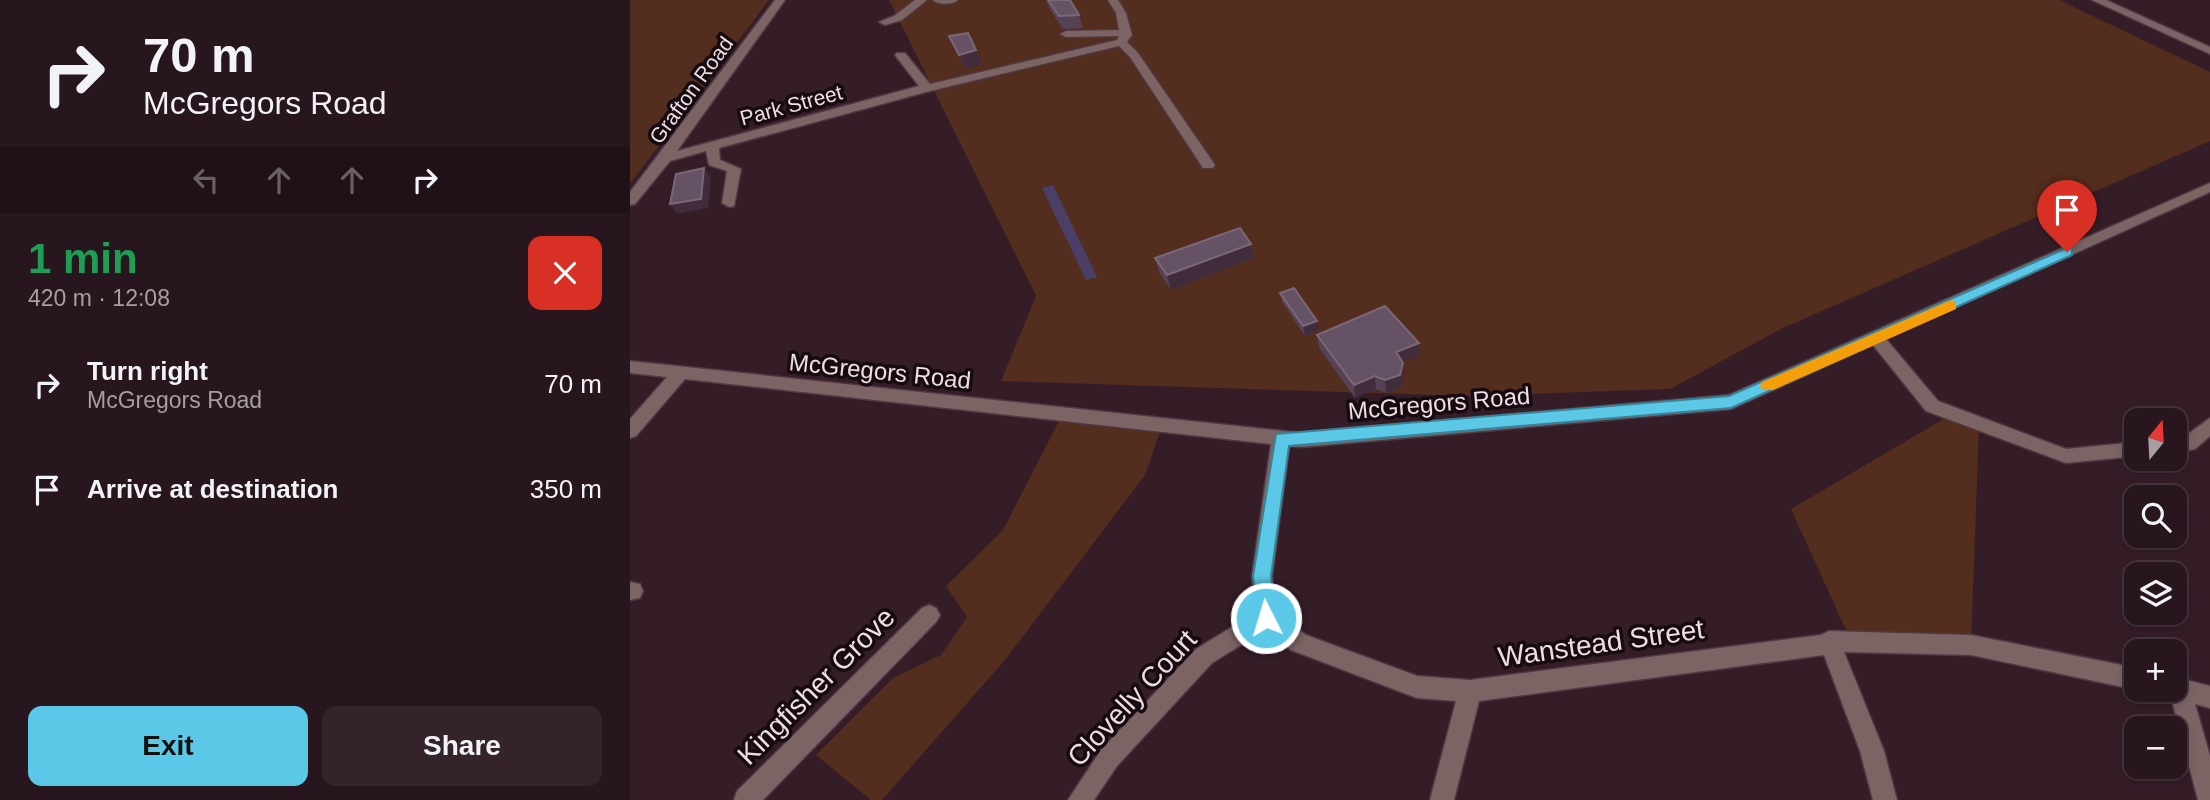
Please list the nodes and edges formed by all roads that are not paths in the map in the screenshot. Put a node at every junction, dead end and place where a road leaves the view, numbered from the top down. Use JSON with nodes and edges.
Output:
{"nodes":[{"id":1,"x":780,"y":0,"type":"edge"},
{"id":2,"x":922,"y":0,"type":"edge"},
{"id":3,"x":938,"y":0,"type":"edge"},
{"id":4,"x":953,"y":0,"type":"edge"},
{"id":5,"x":1113,"y":0,"type":"edge"},
{"id":6,"x":2097,"y":0,"type":"edge"},
{"id":7,"x":885,"y":22,"type":"dead end"},
{"id":8,"x":1066,"y":34,"type":"dead end"},
{"id":9,"x":1123,"y":37,"type":"junction"},
{"id":10,"x":2210,"y":51,"type":"edge"},
{"id":11,"x":901,"y":55,"type":"dead end"},
{"id":12,"x":927,"y":88,"type":"junction"},
{"id":13,"x":712,"y":146,"type":"junction"},
{"id":14,"x":665,"y":158,"type":"junction"},
{"id":15,"x":1209,"y":165,"type":"dead end"},
{"id":16,"x":2210,"y":187,"type":"edge"},
{"id":17,"x":630,"y":201,"type":"edge"},
{"id":18,"x":729,"y":203,"type":"dead end"},
{"id":19,"x":1877,"y":339,"type":"junction"},
{"id":20,"x":630,"y":367,"type":"edge"},
{"id":21,"x":680,"y":374,"type":"junction"},
{"id":22,"x":2210,"y":425,"type":"edge"},
{"id":23,"x":630,"y":431,"type":"edge"},
{"id":24,"x":1282,"y":438,"type":"junction"},
{"id":25,"x":2188,"y":444,"type":"edge"},
{"id":26,"x":2124,"y":450,"type":"edge"},
{"id":27,"x":929,"y":615,"type":"dead end"},
{"id":28,"x":1266,"y":618,"type":"junction"},
{"id":29,"x":1829,"y":641,"type":"junction"},
{"id":30,"x":2124,"y":676,"type":"edge"},
{"id":31,"x":1470,"y":691,"type":"junction"},
{"id":32,"x":2187,"y":691,"type":"edge"},
{"id":33,"x":2210,"y":697,"type":"edge"},
{"id":34,"x":2182,"y":702,"type":"edge"},
{"id":35,"x":746,"y":800,"type":"edge"},
{"id":36,"x":1080,"y":800,"type":"edge"},
{"id":37,"x":1442,"y":800,"type":"edge"},
{"id":38,"x":1885,"y":800,"type":"edge"},
{"id":39,"x":2210,"y":800,"type":"edge"}],
"edges":[{"from":1,"to":14,"type":"street","name":"Grafton Road"},
{"from":2,"to":7,"type":"street"},
{"from":3,"to":4,"type":"street"},
{"from":5,"to":9,"type":"street"},
{"from":6,"to":10,"type":"street"},
{"from":8,"to":9,"type":"street"},
{"from":9,"to":12,"type":"street","name":"Park Street"},
{"from":9,"to":15,"type":"street"},
{"from":11,"to":12,"type":"street"},
{"from":12,"to":13,"type":"street","name":"Park Street"},
{"from":13,"to":14,"type":"street","name":"Park Street"},
{"from":13,"to":18,"type":"street"},
{"from":14,"to":17,"type":"street","name":"Grafton Road"},
{"from":16,"to":19,"type":"street","name":"McGregors Road"},
{"from":19,"to":24,"type":"street","name":"McGregors Road"},
{"from":19,"to":26,"type":"street"},
{"from":20,"to":21,"type":"street","name":"McGregors Road"},
{"from":21,"to":23,"type":"street"},
{"from":21,"to":24,"type":"street","name":"McGregors Road"},
{"from":22,"to":25,"type":"street"},
{"from":24,"to":28,"type":"street"},
{"from":27,"to":35,"type":"street","name":"Kingfisher Grove"},
{"from":28,"to":31,"type":"street","name":"Wanstead Street"},
{"from":28,"to":36,"type":"street","name":"Clovelly Court"},
{"from":29,"to":30,"type":"street","name":"Wanstead Street"},
{"from":29,"to":31,"type":"street","name":"Wanstead Street"},
{"from":29,"to":38,"type":"street"},
{"from":31,"to":37,"type":"street"},
{"from":32,"to":33,"type":"street"},
{"from":34,"to":39,"type":"street"}]}
